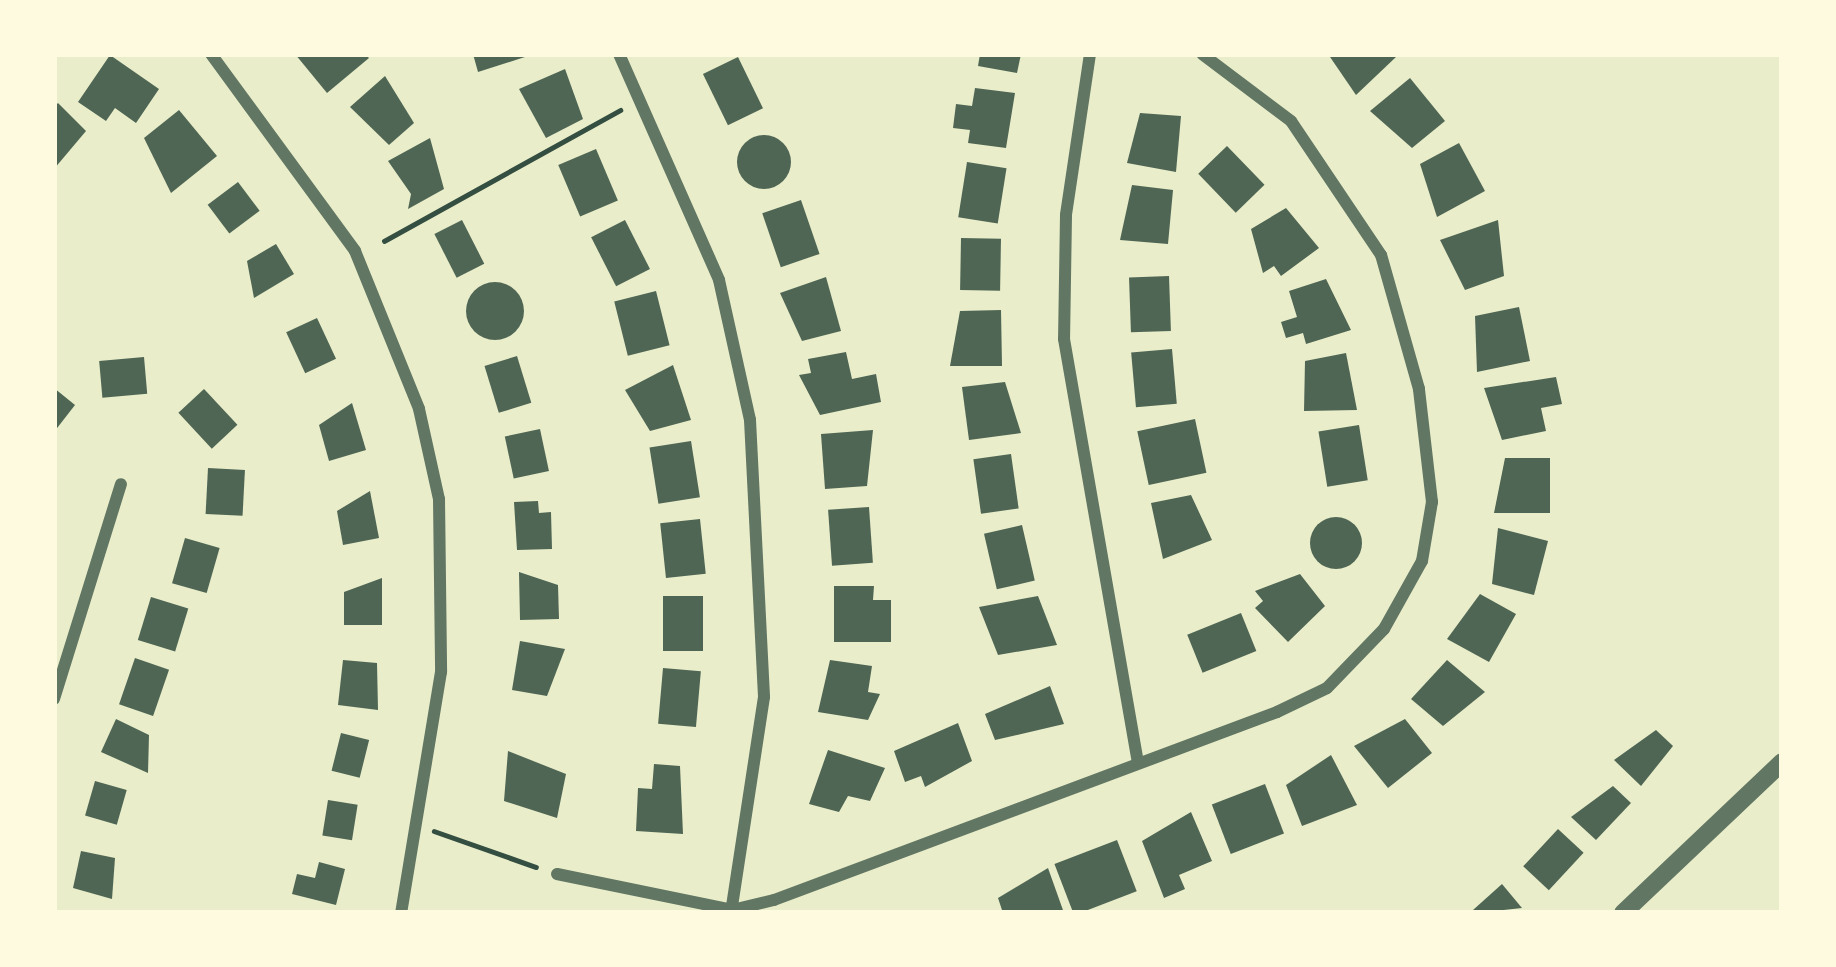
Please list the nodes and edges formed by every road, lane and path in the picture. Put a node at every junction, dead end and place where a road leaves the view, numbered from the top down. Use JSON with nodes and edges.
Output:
{"nodes":[{"id":1,"x":211,"y":54,"type":"edge"},
{"id":2,"x":619,"y":54,"type":"edge"},
{"id":3,"x":1090,"y":54,"type":"edge"},
{"id":4,"x":1202,"y":54,"type":"edge"},
{"id":5,"x":641,"y":98,"type":"junction"},
{"id":6,"x":384,"y":241,"type":"dead end"},
{"id":7,"x":122,"y":484,"type":"dead end"},
{"id":8,"x":54,"y":699,"type":"edge"},
{"id":9,"x":1138,"y":762,"type":"junction"},
{"id":10,"x":1782,"y":762,"type":"edge"},
{"id":11,"x":417,"y":825,"type":"junction"},
{"id":12,"x":557,"y":874,"type":"joint"},
{"id":13,"x":731,"y":911,"type":"edge"},
{"id":14,"x":401,"y":913,"type":"edge"},
{"id":15,"x":1623,"y":913,"type":"edge"}],
"edges":[{"from":1,"to":11,"type":"street"},
{"from":2,"to":5,"type":"street"},
{"from":3,"to":9,"type":"street"},
{"from":4,"to":9,"type":"street"},
{"from":5,"to":6,"type":"path"},
{"from":5,"to":13,"type":"street"},
{"from":7,"to":8,"type":"street"},
{"from":9,"to":13,"type":"street"},
{"from":10,"to":15,"type":"street"},
{"from":11,"to":12,"type":"path"},
{"from":11,"to":14,"type":"street"},
{"from":12,"to":13,"type":"street"}]}
